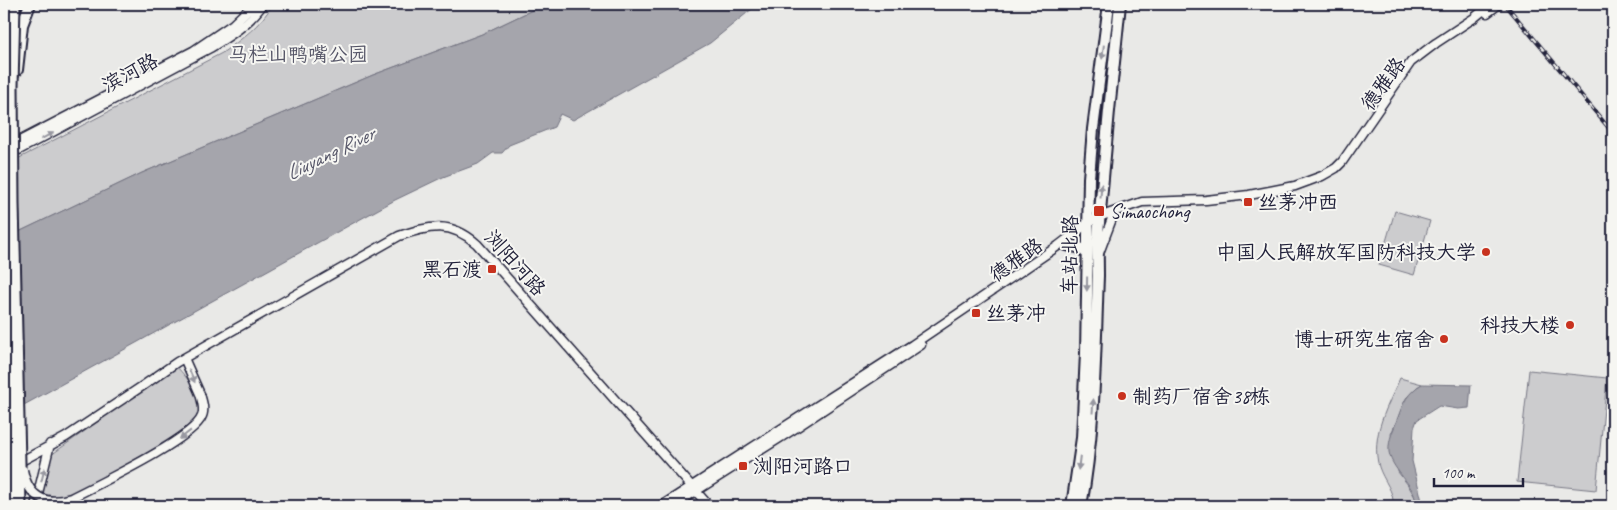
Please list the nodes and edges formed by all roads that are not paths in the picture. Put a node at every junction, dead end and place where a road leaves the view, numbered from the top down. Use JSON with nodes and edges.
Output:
{"nodes":[{"id":1,"x":8,"y":4,"type":"edge"},
{"id":2,"x":14,"y":4,"type":"edge"},
{"id":3,"x":30,"y":4,"type":"edge"},
{"id":4,"x":254,"y":4,"type":"edge"},
{"id":5,"x":263,"y":4,"type":"edge"},
{"id":6,"x":1109,"y":4,"type":"edge"},
{"id":7,"x":1120,"y":4,"type":"edge"},
{"id":8,"x":1491,"y":4,"type":"edge"},
{"id":9,"x":1499,"y":4,"type":"edge"},
{"id":10,"x":12,"y":103,"type":"junction"},
{"id":11,"x":6,"y":153,"type":"edge"},
{"id":12,"x":1114,"y":216,"type":"junction"},
{"id":13,"x":1099,"y":220,"type":"junction"},
{"id":14,"x":1088,"y":227,"type":"junction"},
{"id":15,"x":1067,"y":244,"type":"junction"},
{"id":16,"x":4,"y":250,"type":"edge"},
{"id":17,"x":1087,"y":253,"type":"junction"},
{"id":18,"x":1099,"y":255,"type":"junction"},
{"id":19,"x":184,"y":358,"type":"junction"},
{"id":20,"x":50,"y":444,"type":"junction"},
{"id":21,"x":20,"y":453,"type":"junction"},
{"id":22,"x":4,"y":472,"type":"edge"},
{"id":23,"x":693,"y":489,"type":"junction"},
{"id":24,"x":9,"y":506,"type":"edge"},
{"id":25,"x":20,"y":506,"type":"edge"},
{"id":26,"x":35,"y":506,"type":"edge"},
{"id":27,"x":661,"y":506,"type":"edge"},
{"id":28,"x":672,"y":506,"type":"edge"},
{"id":29,"x":708,"y":506,"type":"edge"},
{"id":30,"x":1072,"y":506,"type":"edge"},
{"id":31,"x":1081,"y":506,"type":"edge"}],
"edges":[{"from":1,"to":11,"type":"street"},
{"from":2,"to":10,"type":"highway","bridge":true},
{"from":3,"to":10,"type":"main road","bridge":true},
{"from":4,"to":11,"type":"street","name":"滨河路"},
{"from":11,"to":5,"type":"street","name":"滨河路","one_way":true},
{"from":6,"to":14,"type":"main road","name":"车站北路","one_way":true},
{"from":13,"to":7,"type":"main road","name":"车站北路","one_way":true},
{"from":8,"to":13,"type":"street","name":"德雅路"},
{"from":9,"to":12,"type":"street","name":"德雅路"},
{"from":10,"to":21,"type":"highway","bridge":true},
{"from":12,"to":13,"type":"street","name":"德雅路"},
{"from":12,"to":18,"type":"street"},
{"from":13,"to":14,"type":"street","name":"德雅路"},
{"from":13,"to":18,"type":"main road","name":"车站北路"},
{"from":14,"to":15,"type":"street","name":"德雅路"},
{"from":14,"to":17,"type":"main road","name":"车站北路"},
{"from":14,"to":23,"type":"street","name":"德雅路"},
{"from":15,"to":17,"type":"main road"},
{"from":15,"to":23,"type":"street","name":"德雅路"},
{"from":16,"to":24,"type":"highway","bridge":true},
{"from":17,"to":30,"type":"main road","name":"车站北路","one_way":true},
{"from":31,"to":18,"type":"main road","name":"车站北路","one_way":true},
{"from":19,"to":20,"type":"street","name":"浏阳河路"},
{"from":19,"to":21,"type":"street","one_way":true,"bridge":true},
{"from":19,"to":23,"type":"street","name":"浏阳河路"},
{"from":20,"to":22,"type":"street","name":"浏阳河路"},
{"from":26,"to":20,"type":"street","one_way":true},
{"from":21,"to":25,"type":"highway","bridge":true},
{"from":23,"to":27,"type":"street"},
{"from":23,"to":28,"type":"street","name":"德雅路"},
{"from":23,"to":29,"type":"street","name":"浏阳河路"}]}
